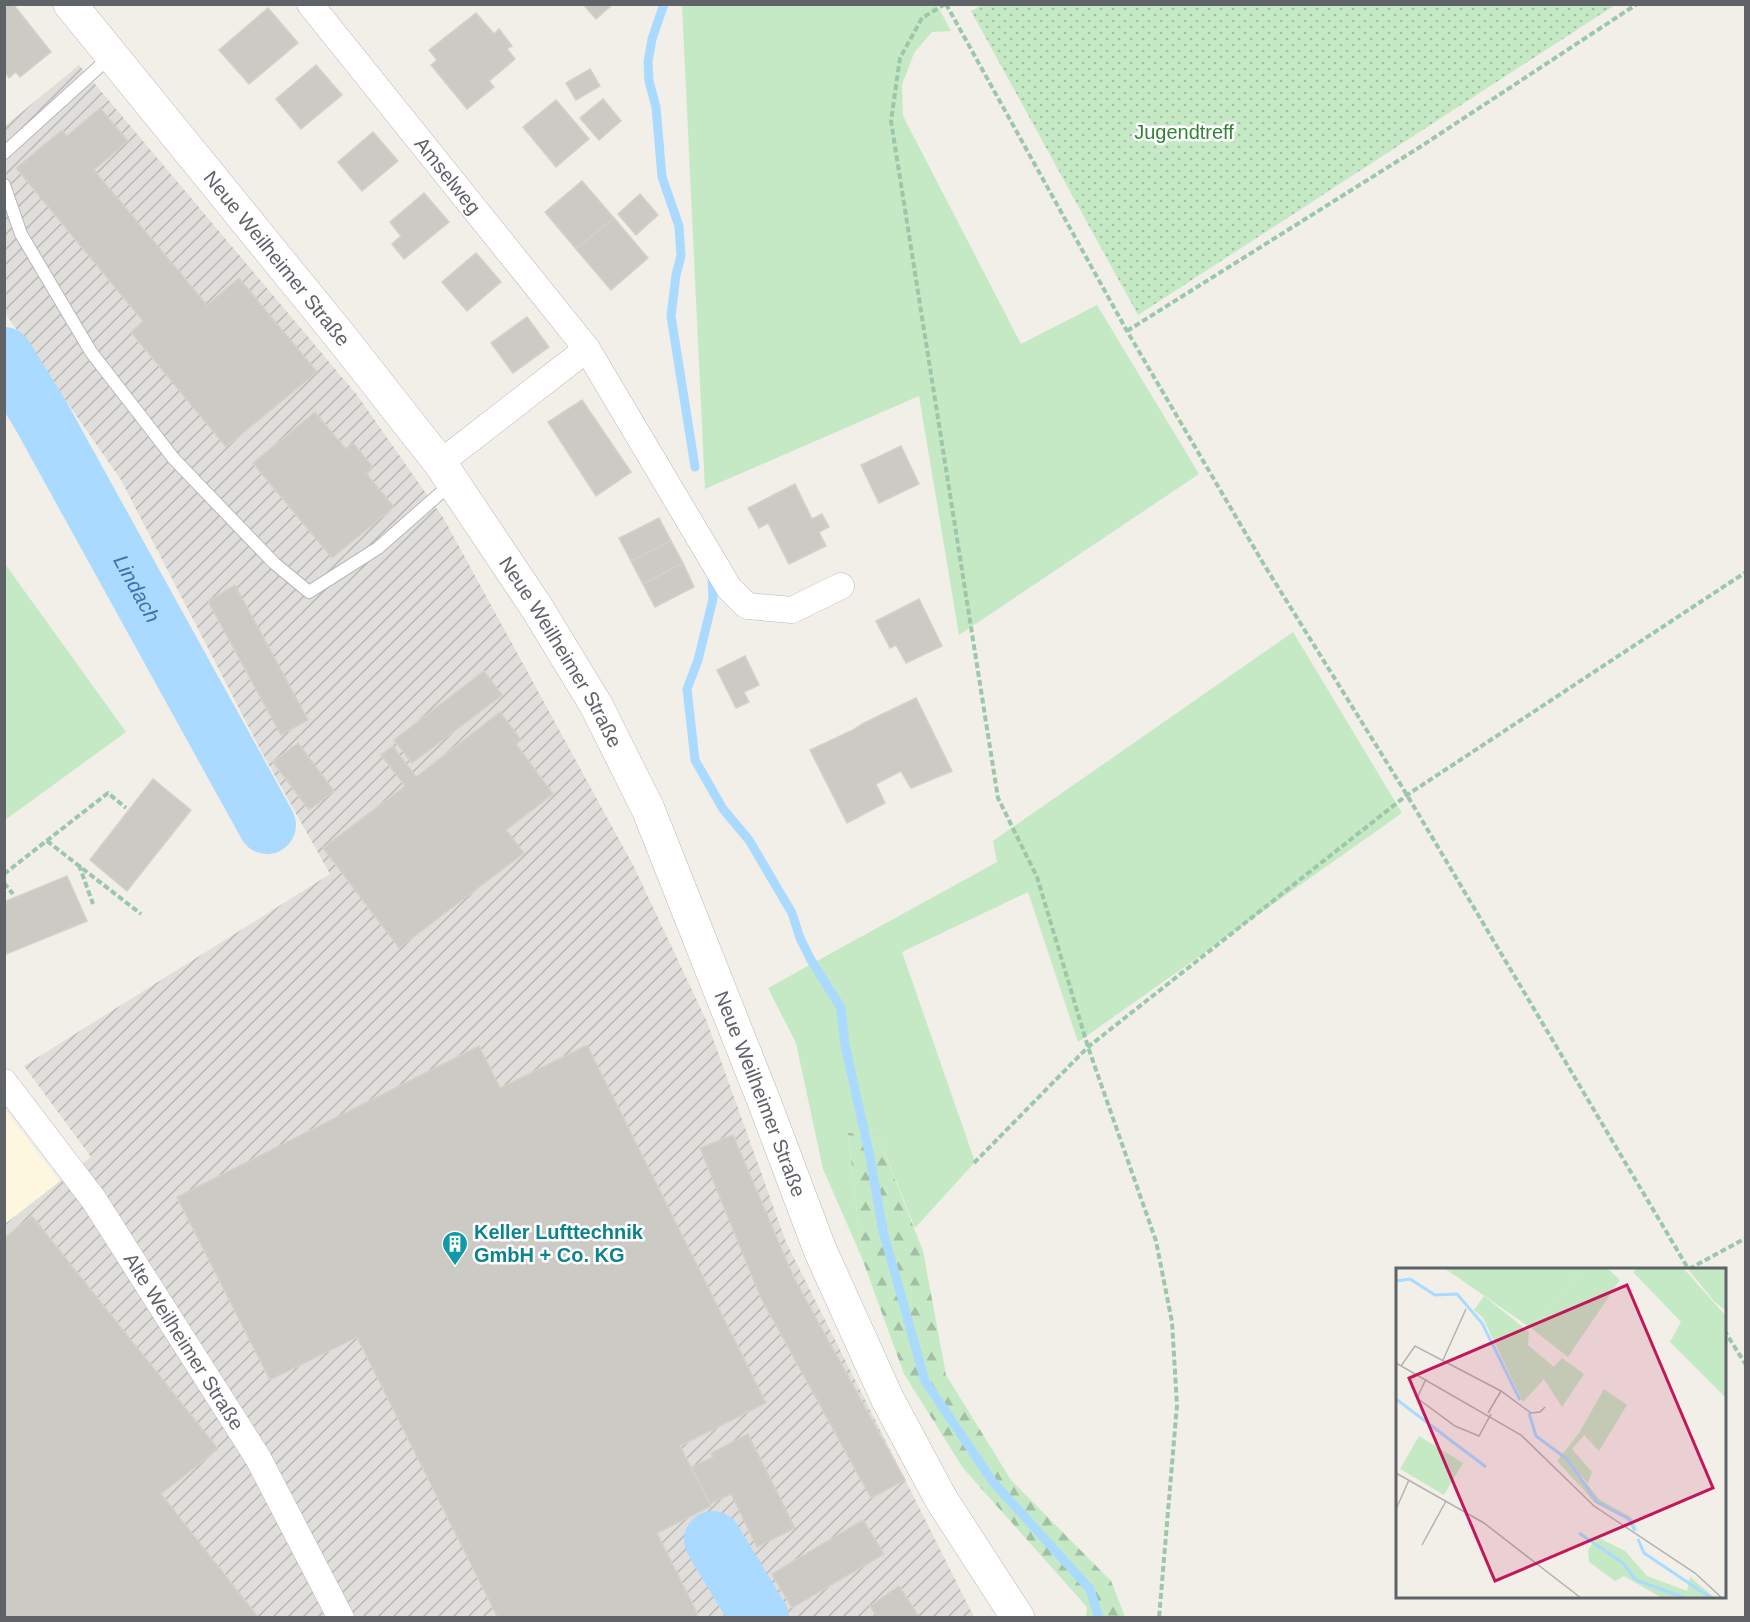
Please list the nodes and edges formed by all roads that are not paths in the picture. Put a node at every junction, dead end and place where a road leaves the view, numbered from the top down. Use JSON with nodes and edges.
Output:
{"nodes":[{"id":1,"x":70,"y":4,"type":"edge"},
{"id":2,"x":310,"y":4,"type":"edge"},
{"id":3,"x":112,"y":55,"type":"junction"},
{"id":4,"x":4,"y":153,"type":"edge"},
{"id":5,"x":4,"y":185,"type":"edge"},
{"id":6,"x":587,"y":349,"type":"junction"},
{"id":7,"x":446,"y":473,"type":"junction"},
{"id":8,"x":841,"y":586,"type":"dead end"},
{"id":9,"x":4,"y":1082,"type":"edge"},
{"id":10,"x":341,"y":1617,"type":"edge"},
{"id":11,"x":1018,"y":1617,"type":"edge"}],
"edges":[{"from":1,"to":3,"type":"main road","name":"Neue Weilheimer Straße"},
{"from":2,"to":6,"type":"street","name":"Amselweg"},
{"from":3,"to":4,"type":"lane"},
{"from":3,"to":7,"type":"main road","name":"Neue Weilheimer Straße"},
{"from":5,"to":7,"type":"lane"},
{"from":6,"to":7,"type":"street"},
{"from":6,"to":8,"type":"street","name":"Amselweg"},
{"from":7,"to":11,"type":"main road","name":"Neue Weilheimer Straße"},
{"from":9,"to":10,"type":"street","name":"Alte Weilheimer Straße"}]}
